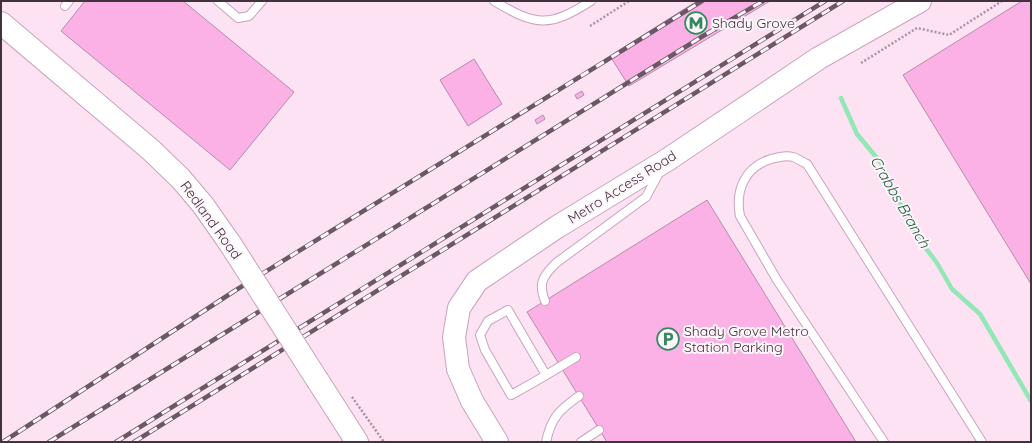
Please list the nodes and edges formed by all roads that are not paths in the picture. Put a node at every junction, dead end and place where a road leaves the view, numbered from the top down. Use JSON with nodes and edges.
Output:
{"nodes":[{"id":1,"x":218,"y":1,"type":"edge"},
{"id":2,"x":262,"y":1,"type":"edge"},
{"id":3,"x":494,"y":1,"type":"edge"},
{"id":4,"x":591,"y":1,"type":"edge"},
{"id":5,"x":920,"y":1,"type":"edge"},
{"id":6,"x":1,"y":23,"type":"edge"},
{"id":7,"x":667,"y":160,"type":"junction"},
{"id":8,"x":545,"y":301,"type":"dead end"},
{"id":9,"x":576,"y":356,"type":"dead end"},
{"id":10,"x":546,"y":375,"type":"junction"},
{"id":11,"x":579,"y":396,"type":"dead end"},
{"id":12,"x":600,"y":430,"type":"dead end"},
{"id":13,"x":357,"y":442,"type":"edge"},
{"id":14,"x":497,"y":442,"type":"edge"},
{"id":15,"x":546,"y":442,"type":"edge"},
{"id":16,"x":581,"y":442,"type":"edge"},
{"id":17,"x":884,"y":442,"type":"edge"},
{"id":18,"x":982,"y":442,"type":"edge"}],
"edges":[{"from":1,"to":2,"type":"lane"},
{"from":3,"to":4,"type":"lane"},
{"from":5,"to":7,"type":"main road","name":"Metro Access Road"},
{"from":6,"to":13,"type":"main road","name":"Redland Road","bridge":true},
{"from":7,"to":8,"type":"lane"},
{"from":7,"to":14,"type":"main road","name":"Metro Access Road"},
{"from":9,"to":10,"type":"lane"},
{"from":10,"to":10,"type":"lane"},
{"from":11,"to":15,"type":"lane"},
{"from":12,"to":16,"type":"lane"},
{"from":17,"to":18,"type":"lane"}]}
